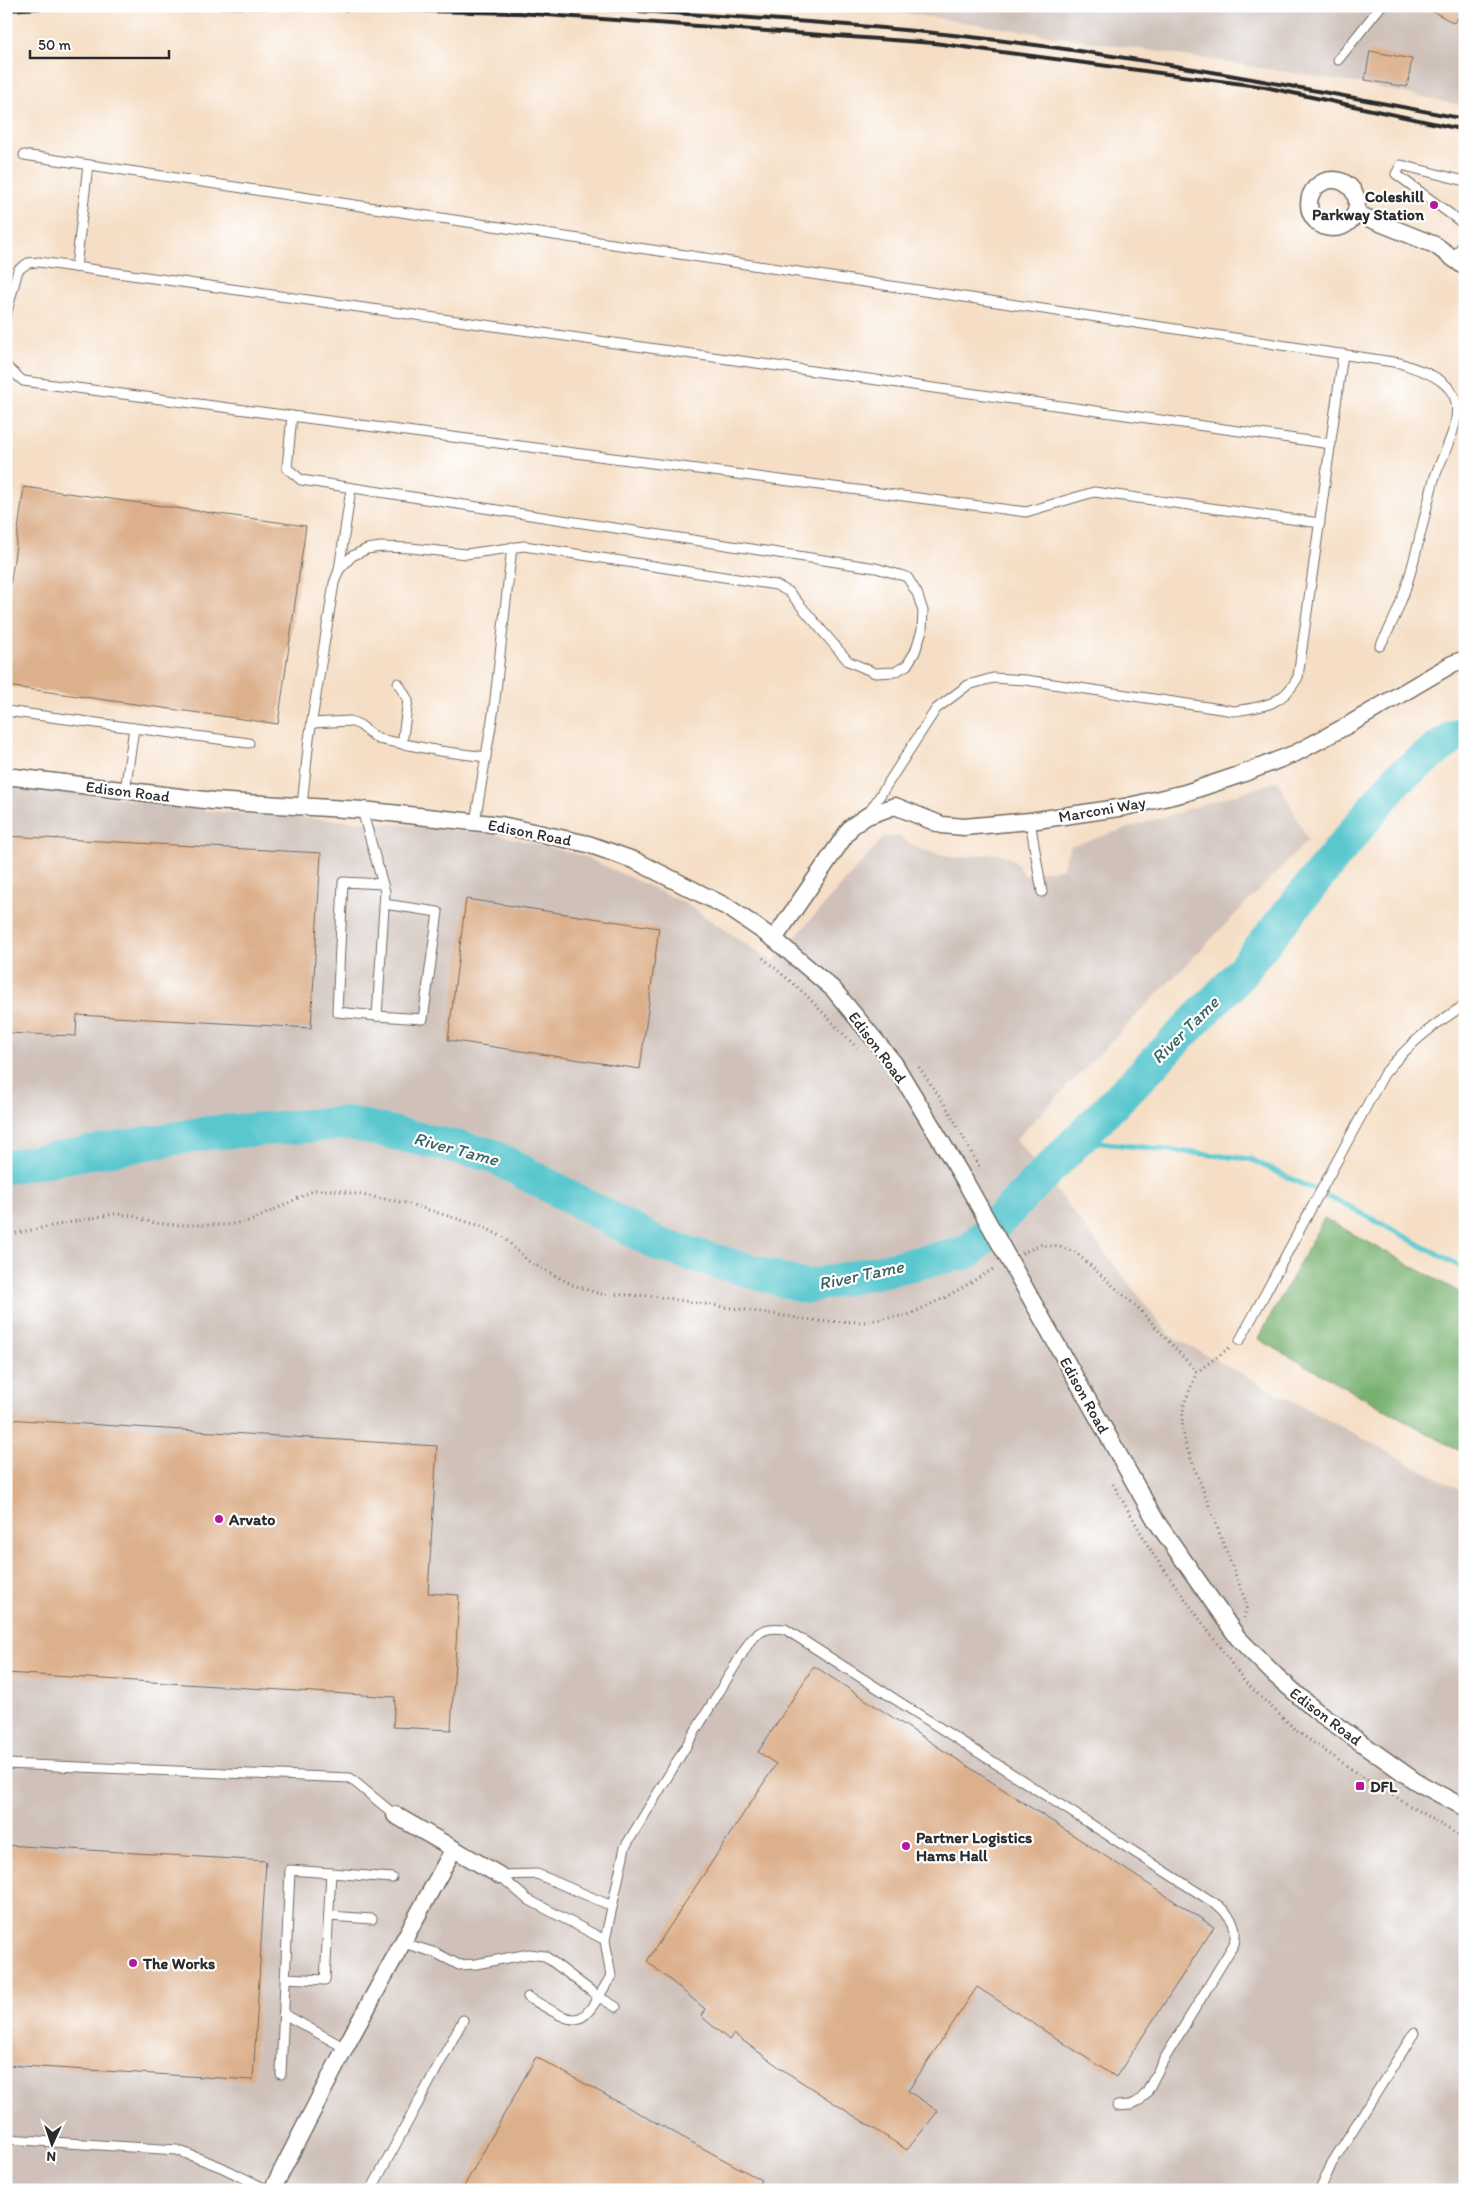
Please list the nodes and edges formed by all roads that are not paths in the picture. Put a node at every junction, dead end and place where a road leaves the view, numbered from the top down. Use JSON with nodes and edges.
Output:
{"nodes":[{"id":1,"x":1381,"y":6,"type":"edge"},
{"id":2,"x":1338,"y":60,"type":"dead end"},
{"id":3,"x":24,"y":155,"type":"dead end"},
{"id":4,"x":88,"y":165,"type":"junction"},
{"id":5,"x":1465,"y":181,"type":"edge"},
{"id":6,"x":1355,"y":213,"type":"dead end"},
{"id":7,"x":1465,"y":225,"type":"edge"},
{"id":8,"x":1465,"y":242,"type":"edge"},
{"id":9,"x":1459,"y":263,"type":"edge"},
{"id":10,"x":76,"y":267,"type":"junction"},
{"id":11,"x":6,"y":314,"type":"edge"},
{"id":12,"x":1343,"y":354,"type":"junction"},
{"id":13,"x":6,"y":366,"type":"edge"},
{"id":14,"x":292,"y":416,"type":"junction"},
{"id":15,"x":1331,"y":444,"type":"junction"},
{"id":16,"x":351,"y":489,"type":"junction"},
{"id":17,"x":1320,"y":522,"type":"junction"},
{"id":18,"x":512,"y":547,"type":"junction"},
{"id":19,"x":339,"y":570,"type":"junction"},
{"id":20,"x":1380,"y":646,"type":"dead end"},
{"id":21,"x":1465,"y":659,"type":"edge"},
{"id":22,"x":398,"y":683,"type":"dead end"},
{"id":23,"x":6,"y":711,"type":"edge"},
{"id":24,"x":312,"y":723,"type":"junction"},
{"id":25,"x":134,"y":728,"type":"junction"},
{"id":26,"x":248,"y":743,"type":"dead end"},
{"id":27,"x":402,"y":744,"type":"junction"},
{"id":28,"x":486,"y":757,"type":"junction"},
{"id":29,"x":6,"y":776,"type":"edge"},
{"id":30,"x":125,"y":791,"type":"junction"},
{"id":31,"x":302,"y":806,"type":"junction"},
{"id":32,"x":362,"y":810,"type":"junction"},
{"id":33,"x":867,"y":816,"type":"junction"},
{"id":34,"x":1030,"y":821,"type":"junction"},
{"id":35,"x":475,"y":822,"type":"junction"},
{"id":36,"x":383,"y":884,"type":"junction"},
{"id":37,"x":1042,"y":892,"type":"dead end"},
{"id":38,"x":384,"y":904,"type":"junction"},
{"id":39,"x":774,"y":938,"type":"junction"},
{"id":40,"x":1465,"y":1005,"type":"edge"},
{"id":41,"x":377,"y":1016,"type":"junction"},
{"id":42,"x":1240,"y":1340,"type":"road end"},
{"id":43,"x":6,"y":1764,"type":"edge"},
{"id":44,"x":1465,"y":1808,"type":"edge"},
{"id":45,"x":395,"y":1815,"type":"joint"},
{"id":46,"x":453,"y":1850,"type":"junction"},
{"id":47,"x":331,"y":1873,"type":"junction"},
{"id":48,"x":499,"y":1875,"type":"junction"},
{"id":49,"x":392,"y":1878,"type":"dead end"},
{"id":50,"x":612,"y":1906,"type":"junction"},
{"id":51,"x":329,"y":1916,"type":"junction"},
{"id":52,"x":372,"y":1919,"type":"dead end"},
{"id":53,"x":605,"y":1940,"type":"junction"},
{"id":54,"x":403,"y":1943,"type":"junction"},
{"id":55,"x":285,"y":1978,"type":"junction"},
{"id":56,"x":528,"y":1997,"type":"dead end"},
{"id":57,"x":599,"y":1997,"type":"junction"},
{"id":58,"x":616,"y":2007,"type":"dead end"},
{"id":59,"x":284,"y":2014,"type":"junction"},
{"id":60,"x":463,"y":2020,"type":"dead end"},
{"id":61,"x":1414,"y":2032,"type":"dead end"},
{"id":62,"x":345,"y":2048,"type":"junction"},
{"id":63,"x":281,"y":2074,"type":"dead end"},
{"id":64,"x":1117,"y":2106,"type":"dead end"},
{"id":65,"x":6,"y":2139,"type":"edge"},
{"id":66,"x":268,"y":2190,"type":"edge"},
{"id":67,"x":272,"y":2190,"type":"edge"},
{"id":68,"x":371,"y":2190,"type":"edge"},
{"id":69,"x":1320,"y":2190,"type":"edge"}],
"edges":[{"from":1,"to":2,"type":"lane"},
{"from":3,"to":4,"type":"lane"},
{"from":4,"to":10,"type":"lane"},
{"from":4,"to":12,"type":"lane"},
{"from":5,"to":7,"type":"lane"},
{"from":6,"to":9,"type":"street"},
{"from":8,"to":9,"type":"lane"},
{"from":10,"to":11,"type":"lane"},
{"from":10,"to":15,"type":"lane"},
{"from":12,"to":15,"type":"lane"},
{"from":12,"to":20,"type":"lane"},
{"from":13,"to":14,"type":"lane"},
{"from":14,"to":16,"type":"lane"},
{"from":14,"to":17,"type":"lane"},
{"from":15,"to":17,"type":"lane"},
{"from":16,"to":18,"type":"lane"},
{"from":16,"to":19,"type":"lane"},
{"from":17,"to":33,"type":"lane"},
{"from":18,"to":19,"type":"lane"},
{"from":18,"to":28,"type":"lane"},
{"from":19,"to":24,"type":"lane"},
{"from":21,"to":34,"type":"street","name":"Marconi Way"},
{"from":22,"to":27,"type":"lane"},
{"from":23,"to":25,"type":"lane"},
{"from":24,"to":27,"type":"lane"},
{"from":24,"to":31,"type":"lane"},
{"from":25,"to":26,"type":"lane"},
{"from":25,"to":30,"type":"lane"},
{"from":27,"to":28,"type":"lane"},
{"from":28,"to":35,"type":"lane"},
{"from":29,"to":30,"type":"street","name":"Edison Road"},
{"from":30,"to":31,"type":"street","name":"Edison Road"},
{"from":31,"to":32,"type":"street","name":"Edison Road"},
{"from":32,"to":35,"type":"street","name":"Edison Road"},
{"from":32,"to":36,"type":"lane"},
{"from":33,"to":34,"type":"street","name":"Marconi Way"},
{"from":33,"to":39,"type":"street","name":"Marconi Way"},
{"from":34,"to":37,"type":"lane"},
{"from":35,"to":39,"type":"street","name":"Edison Road"},
{"from":36,"to":38,"type":"lane"},
{"from":36,"to":41,"type":"lane"},
{"from":38,"to":41,"type":"lane"},
{"from":38,"to":41,"type":"lane"},
{"from":39,"to":44,"type":"street","name":"Edison Road","bridge":true},
{"from":40,"to":42,"type":"lane"},
{"from":43,"to":45,"type":"lane"},
{"from":45,"to":46,"type":"street"},
{"from":46,"to":48,"type":"street"},
{"from":46,"to":54,"type":"street"},
{"from":47,"to":49,"type":"lane"},
{"from":47,"to":51,"type":"lane"},
{"from":47,"to":55,"type":"lane"},
{"from":48,"to":50,"type":"lane"},
{"from":48,"to":53,"type":"lane"},
{"from":50,"to":53,"type":"lane"},
{"from":50,"to":64,"type":"lane"},
{"from":51,"to":52,"type":"lane"},
{"from":51,"to":55,"type":"lane"},
{"from":53,"to":57,"type":"lane"},
{"from":54,"to":57,"type":"lane"},
{"from":54,"to":62,"type":"street"},
{"from":55,"to":59,"type":"lane"},
{"from":56,"to":57,"type":"lane"},
{"from":57,"to":58,"type":"lane"},
{"from":59,"to":62,"type":"lane"},
{"from":59,"to":63,"type":"lane"},
{"from":60,"to":68,"type":"lane"},
{"from":61,"to":69,"type":"lane"},
{"from":62,"to":67,"type":"street"},
{"from":65,"to":66,"type":"lane"}]}
